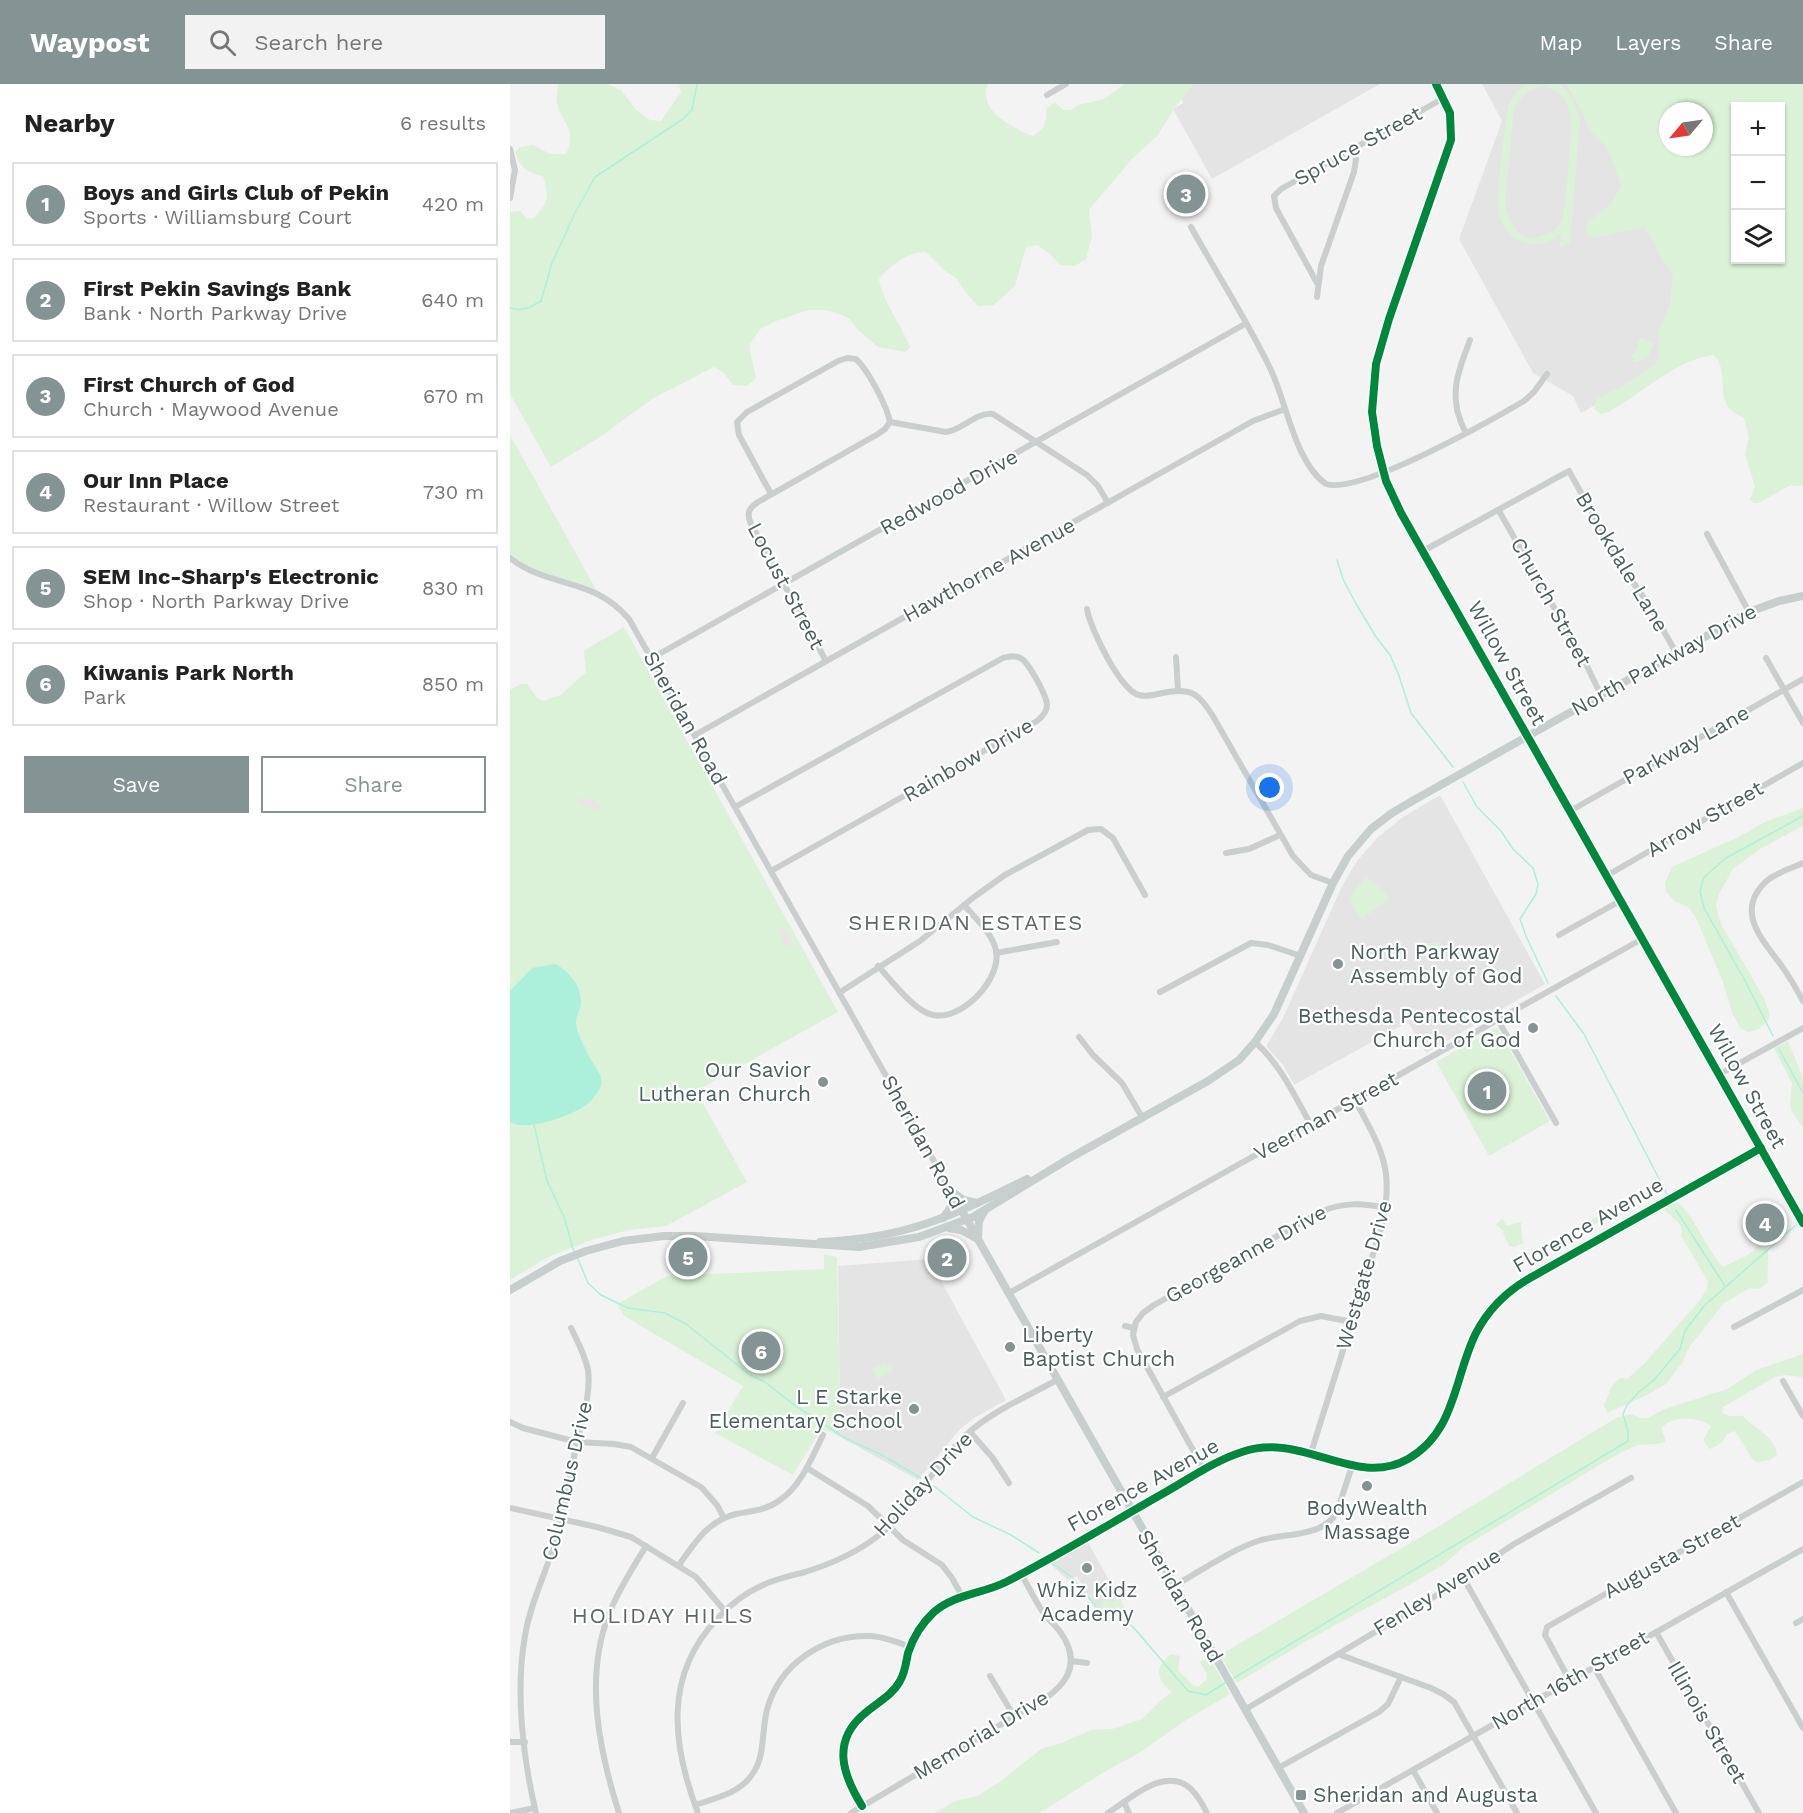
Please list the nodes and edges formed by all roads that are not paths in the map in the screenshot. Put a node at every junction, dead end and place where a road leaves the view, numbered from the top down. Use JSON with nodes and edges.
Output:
{"nodes":[{"id":1,"x":1066,"y":84,"type":"edge"},
{"id":2,"x":1436,"y":84,"type":"edge"},
{"id":3,"x":1047,"y":95,"type":"dead end"},
{"id":4,"x":1444,"y":98,"type":"junction"},
{"id":5,"x":1354,"y":148,"type":"junction"},
{"id":6,"x":510,"y":149,"type":"edge"},
{"id":7,"x":510,"y":198,"type":"edge"},
{"id":8,"x":1191,"y":227,"type":"dead end"},
{"id":9,"x":1317,"y":283,"type":"junction"},
{"id":10,"x":1317,"y":297,"type":"dead end"},
{"id":11,"x":1245,"y":324,"type":"junction"},
{"id":12,"x":1470,"y":340,"type":"dead end"},
{"id":13,"x":1547,"y":374,"type":"dead end"},
{"id":14,"x":1285,"y":409,"type":"junction"},
{"id":15,"x":890,"y":422,"type":"junction"},
{"id":16,"x":1466,"y":433,"type":"junction"},
{"id":17,"x":1038,"y":442,"type":"junction"},
{"id":18,"x":1383,"y":472,"type":"junction"},
{"id":19,"x":771,"y":494,"type":"junction"},
{"id":20,"x":1108,"y":503,"type":"junction"},
{"id":21,"x":1499,"y":511,"type":"junction"},
{"id":22,"x":1707,"y":534,"type":"dead end"},
{"id":23,"x":1423,"y":551,"type":"junction"},
{"id":24,"x":510,"y":558,"type":"edge"},
{"id":25,"x":784,"y":584,"type":"junction"},
{"id":26,"x":1803,"y":596,"type":"edge"},
{"id":27,"x":1087,"y":609,"type":"dead end"},
{"id":28,"x":1749,"y":612,"type":"junction"},
{"id":29,"x":1676,"y":653,"type":"junction"},
{"id":30,"x":1176,"y":657,"type":"dead end"},
{"id":31,"x":652,"y":658,"type":"junction"},
{"id":32,"x":1766,"y":658,"type":"dead end"},
{"id":33,"x":826,"y":661,"type":"junction"},
{"id":34,"x":1803,"y":679,"type":"edge"},
{"id":35,"x":1178,"y":690,"type":"junction"},
{"id":36,"x":1784,"y":690,"type":"junction"},
{"id":37,"x":1601,"y":695,"type":"junction"},
{"id":38,"x":1803,"y":723,"type":"edge"},
{"id":39,"x":695,"y":735,"type":"junction"},
{"id":40,"x":1527,"y":736,"type":"junction"},
{"id":41,"x":1803,"y":764,"type":"edge"},
{"id":42,"x":735,"y":807,"type":"junction"},
{"id":43,"x":1570,"y":811,"type":"junction"},
{"id":44,"x":1280,"y":835,"type":"junction"},
{"id":45,"x":1227,"y":853,"type":"dead end"},
{"id":46,"x":1803,"y":863,"type":"edge"},
{"id":47,"x":771,"y":871,"type":"junction"},
{"id":48,"x":1606,"y":876,"type":"junction"},
{"id":49,"x":1333,"y":883,"type":"junction"},
{"id":50,"x":1145,"y":895,"type":"dead end"},
{"id":51,"x":1620,"y":901,"type":"junction"},
{"id":52,"x":964,"y":905,"type":"junction"},
{"id":53,"x":1559,"y":935,"type":"dead end"},
{"id":54,"x":1642,"y":939,"type":"junction"},
{"id":55,"x":1058,"y":942,"type":"dead end"},
{"id":56,"x":996,"y":953,"type":"junction"},
{"id":57,"x":1301,"y":956,"type":"junction"},
{"id":58,"x":878,"y":966,"type":"junction"},
{"id":59,"x":1160,"y":992,"type":"dead end"},
{"id":60,"x":838,"y":993,"type":"junction"},
{"id":61,"x":1803,"y":1001,"type":"edge"},
{"id":62,"x":1498,"y":1020,"type":"junction"},
{"id":63,"x":1803,"y":1028,"type":"edge"},
{"id":64,"x":1079,"y":1037,"type":"dead end"},
{"id":65,"x":1256,"y":1042,"type":"junction"},
{"id":66,"x":1720,"y":1074,"type":"junction"},
{"id":67,"x":1355,"y":1100,"type":"junction"},
{"id":68,"x":1142,"y":1117,"type":"junction"},
{"id":69,"x":1556,"y":1123,"type":"dead end"},
{"id":70,"x":1311,"y":1125,"type":"junction"},
{"id":71,"x":1761,"y":1148,"type":"junction"},
{"id":72,"x":950,"y":1190,"type":"junction"},
{"id":73,"x":983,"y":1206,"type":"junction"},
{"id":74,"x":1386,"y":1208,"type":"junction"},
{"id":75,"x":962,"y":1211,"type":"junction"},
{"id":76,"x":941,"y":1219,"type":"junction"},
{"id":77,"x":966,"y":1219,"type":"junction"},
{"id":78,"x":1803,"y":1223,"type":"edge"},
{"id":79,"x":944,"y":1229,"type":"junction"},
{"id":80,"x":978,"y":1240,"type":"junction"},
{"id":81,"x":785,"y":1242,"type":"junction"},
{"id":82,"x":510,"y":1290,"type":"edge"},
{"id":83,"x":1803,"y":1290,"type":"edge"},
{"id":84,"x":1009,"y":1293,"type":"junction"},
{"id":85,"x":1352,"y":1322,"type":"junction"},
{"id":86,"x":1125,"y":1326,"type":"dead end"},
{"id":87,"x":1734,"y":1327,"type":"dead end"},
{"id":88,"x":571,"y":1328,"type":"dead end"},
{"id":89,"x":1134,"y":1328,"type":"junction"},
{"id":90,"x":1057,"y":1380,"type":"junction"},
{"id":91,"x":1783,"y":1381,"type":"dead end"},
{"id":92,"x":1162,"y":1397,"type":"junction"},
{"id":93,"x":683,"y":1403,"type":"dead end"},
{"id":94,"x":1803,"y":1416,"type":"edge"},
{"id":95,"x":510,"y":1422,"type":"edge"},
{"id":96,"x":970,"y":1432,"type":"junction"},
{"id":97,"x":824,"y":1435,"type":"dead end"},
{"id":98,"x":577,"y":1442,"type":"junction"},
{"id":99,"x":1311,"y":1453,"type":"junction"},
{"id":100,"x":652,"y":1458,"type":"junction"},
{"id":101,"x":1352,"y":1466,"type":"junction"},
{"id":102,"x":807,"y":1468,"type":"junction"},
{"id":103,"x":1204,"y":1470,"type":"junction"},
{"id":104,"x":1631,"y":1478,"type":"dead end"},
{"id":105,"x":1803,"y":1482,"type":"edge"},
{"id":106,"x":1009,"y":1483,"type":"dead end"},
{"id":107,"x":510,"y":1508,"type":"edge"},
{"id":108,"x":1131,"y":1511,"type":"junction"},
{"id":109,"x":724,"y":1518,"type":"junction"},
{"id":110,"x":561,"y":1519,"type":"junction"},
{"id":111,"x":889,"y":1526,"type":"junction"},
{"id":112,"x":646,"y":1546,"type":"junction"},
{"id":113,"x":1803,"y":1549,"type":"edge"},
{"id":114,"x":680,"y":1565,"type":"junction"},
{"id":115,"x":1021,"y":1574,"type":"junction"},
{"id":116,"x":1464,"y":1579,"type":"junction"},
{"id":117,"x":1174,"y":1586,"type":"junction"},
{"id":118,"x":1726,"y":1592,"type":"junction"},
{"id":119,"x":962,"y":1596,"type":"junction"},
{"id":120,"x":724,"y":1611,"type":"junction"},
{"id":121,"x":1803,"y":1619,"type":"edge"},
{"id":122,"x":1796,"y":1623,"type":"dead end"},
{"id":123,"x":1656,"y":1632,"type":"junction"},
{"id":124,"x":910,"y":1647,"type":"junction"},
{"id":125,"x":1338,"y":1654,"type":"junction"},
{"id":126,"x":1071,"y":1661,"type":"junction"},
{"id":127,"x":1087,"y":1663,"type":"dead end"},
{"id":128,"x":1594,"y":1667,"type":"junction"},
{"id":129,"x":990,"y":1676,"type":"dead end"},
{"id":130,"x":1401,"y":1677,"type":"junction"},
{"id":131,"x":1569,"y":1681,"type":"junction"},
{"id":132,"x":1534,"y":1701,"type":"junction"},
{"id":133,"x":1246,"y":1709,"type":"junction"},
{"id":134,"x":1014,"y":1716,"type":"junction"},
{"id":135,"x":1801,"y":1720,"type":"edge"},
{"id":136,"x":1803,"y":1728,"type":"edge"},
{"id":137,"x":1473,"y":1735,"type":"junction"},
{"id":138,"x":510,"y":1742,"type":"edge"},
{"id":139,"x":525,"y":1742,"type":"junction"},
{"id":140,"x":1278,"y":1768,"type":"junction"},
{"id":141,"x":1413,"y":1770,"type":"junction"},
{"id":142,"x":1124,"y":1803,"type":"junction"},
{"id":143,"x":695,"y":1805,"type":"junction"},
{"id":144,"x":862,"y":1806,"type":"junction"},
{"id":145,"x":536,"y":1810,"type":"edge"},
{"id":146,"x":510,"y":1813,"type":"edge"},
{"id":147,"x":619,"y":1813,"type":"edge"},
{"id":148,"x":698,"y":1813,"type":"edge"},
{"id":149,"x":850,"y":1813,"type":"edge"},
{"id":150,"x":1108,"y":1813,"type":"edge"},
{"id":151,"x":1129,"y":1813,"type":"edge"},
{"id":152,"x":1208,"y":1813,"type":"edge"},
{"id":153,"x":1304,"y":1813,"type":"edge"},
{"id":154,"x":1337,"y":1813,"type":"edge"},
{"id":155,"x":1437,"y":1813,"type":"edge"},
{"id":156,"x":1517,"y":1813,"type":"edge"},
{"id":157,"x":1596,"y":1813,"type":"edge"},
{"id":158,"x":1676,"y":1813,"type":"edge"},
{"id":159,"x":1759,"y":1813,"type":"edge"}],
"edges":[{"from":1,"to":3,"type":"street"},
{"from":2,"to":4,"type":"street","name":"Willow Street"},
{"from":4,"to":5,"type":"street","name":"Spruce Street"},
{"from":4,"to":18,"type":"street","name":"Willow Street"},
{"from":5,"to":9,"type":"street"},
{"from":5,"to":9,"type":"street","name":"Spruce Street"},
{"from":6,"to":7,"type":"street"},
{"from":8,"to":11,"type":"street"},
{"from":9,"to":10,"type":"street"},
{"from":11,"to":14,"type":"street"},
{"from":11,"to":17,"type":"street","name":"Redwood Drive"},
{"from":12,"to":16,"type":"street"},
{"from":13,"to":16,"type":"street"},
{"from":14,"to":18,"type":"street"},
{"from":14,"to":20,"type":"street","name":"Hawthorne Avenue"},
{"from":15,"to":17,"type":"street"},
{"from":15,"to":19,"type":"street"},
{"from":15,"to":19,"type":"street"},
{"from":16,"to":18,"type":"street"},
{"from":17,"to":20,"type":"street"},
{"from":17,"to":25,"type":"street","name":"Redwood Drive"},
{"from":18,"to":23,"type":"street","name":"Willow Street"},
{"from":19,"to":25,"type":"street","name":"Locust Street"},
{"from":20,"to":33,"type":"street","name":"Hawthorne Avenue"},
{"from":21,"to":23,"type":"street"},
{"from":21,"to":29,"type":"street","name":"Brookdale Lane"},
{"from":21,"to":37,"type":"street","name":"Church Street"},
{"from":22,"to":28,"type":"street"},
{"from":23,"to":40,"type":"street","name":"Willow Street"},
{"from":24,"to":31,"type":"street","name":"Sheridan Road"},
{"from":25,"to":31,"type":"street","name":"Redwood Drive"},
{"from":25,"to":33,"type":"street","name":"Locust Street"},
{"from":26,"to":28,"type":"main road","name":"North Parkway Drive"},
{"from":27,"to":35,"type":"street"},
{"from":28,"to":29,"type":"main road","name":"North Parkway Drive"},
{"from":29,"to":37,"type":"main road","name":"North Parkway Drive"},
{"from":30,"to":35,"type":"street"},
{"from":31,"to":39,"type":"street","name":"Sheridan Road"},
{"from":32,"to":36,"type":"street"},
{"from":33,"to":39,"type":"street","name":"Hawthorne Avenue"},
{"from":34,"to":36,"type":"street","name":"Parkway Lane"},
{"from":35,"to":44,"type":"street"},
{"from":36,"to":38,"type":"street"},
{"from":36,"to":43,"type":"street","name":"Parkway Lane"},
{"from":37,"to":40,"type":"main road","name":"North Parkway Drive"},
{"from":39,"to":42,"type":"street","name":"Sheridan Road"},
{"from":40,"to":43,"type":"street","name":"Willow Street"},
{"from":40,"to":49,"type":"main road","name":"North Parkway Drive"},
{"from":41,"to":48,"type":"street","name":"Arrow Street"},
{"from":42,"to":47,"type":"street","name":"Sheridan Road"},
{"from":42,"to":47,"type":"street","name":"Rainbow Drive"},
{"from":43,"to":48,"type":"street","name":"Willow Street"},
{"from":44,"to":45,"type":"street"},
{"from":44,"to":49,"type":"street"},
{"from":46,"to":61,"type":"street"},
{"from":47,"to":60,"type":"street","name":"Sheridan Road"},
{"from":48,"to":51,"type":"street","name":"Willow Street"},
{"from":49,"to":57,"type":"main road","name":"North Parkway Drive"},
{"from":50,"to":52,"type":"street"},
{"from":51,"to":53,"type":"street"},
{"from":51,"to":54,"type":"street","name":"Willow Street"},
{"from":52,"to":56,"type":"street"},
{"from":52,"to":58,"type":"street"},
{"from":54,"to":62,"type":"street","name":"Veerman Street"},
{"from":54,"to":66,"type":"street","name":"Willow Street"},
{"from":55,"to":56,"type":"street"},
{"from":56,"to":58,"type":"street"},
{"from":57,"to":59,"type":"street"},
{"from":57,"to":65,"type":"main road","name":"North Parkway Drive"},
{"from":58,"to":60,"type":"street"},
{"from":60,"to":72,"type":"street","name":"Sheridan Road"},
{"from":62,"to":67,"type":"street","name":"Veerman Street"},
{"from":62,"to":69,"type":"street"},
{"from":63,"to":66,"type":"street"},
{"from":64,"to":68,"type":"street"},
{"from":65,"to":68,"type":"main road","name":"North Parkway Drive"},
{"from":65,"to":70,"type":"street"},
{"from":66,"to":71,"type":"street","name":"Willow Street"},
{"from":67,"to":70,"type":"street","name":"Veerman Street"},
{"from":67,"to":74,"type":"street","name":"Westgate Drive"},
{"from":68,"to":73,"type":"main road","name":"North Parkway Drive"},
{"from":70,"to":84,"type":"street","name":"Veerman Street"},
{"from":71,"to":78,"type":"street","name":"Willow Street"},
{"from":71,"to":101,"type":"street","name":"Florence Avenue"},
{"from":72,"to":73,"type":"main road"},
{"from":72,"to":75,"type":"street","name":"Sheridan Road"},
{"from":72,"to":76,"type":"main road"},
{"from":73,"to":75,"type":"main road","name":"North Parkway Drive"},
{"from":73,"to":77,"type":"main road","name":"North Parkway Drive"},
{"from":73,"to":80,"type":"main road"},
{"from":74,"to":85,"type":"street","name":"Westgate Drive"},
{"from":74,"to":89,"type":"street","name":"Georgeanne Drive"},
{"from":75,"to":76,"type":"main road","name":"North Parkway Drive"},
{"from":75,"to":77,"type":"main road","name":"Sheridan Road"},
{"from":76,"to":81,"type":"main road","name":"North Parkway Drive"},
{"from":77,"to":79,"type":"main road","name":"North Parkway Drive"},
{"from":77,"to":80,"type":"main road","name":"Sheridan Road"},
{"from":79,"to":80,"type":"main road"},
{"from":79,"to":81,"type":"main road","name":"North Parkway Drive"},
{"from":80,"to":84,"type":"main road","name":"Sheridan Road"},
{"from":81,"to":82,"type":"main road","name":"North Parkway Drive"},
{"from":83,"to":87,"type":"street"},
{"from":84,"to":90,"type":"main road","name":"Sheridan Road"},
{"from":85,"to":92,"type":"street"},
{"from":85,"to":99,"type":"street","name":"Westgate Drive"},
{"from":86,"to":89,"type":"street"},
{"from":88,"to":98,"type":"street","name":"Columbus Drive"},
{"from":89,"to":92,"type":"street"},
{"from":90,"to":96,"type":"street","name":"Holiday Drive"},
{"from":90,"to":108,"type":"main road","name":"Sheridan Road"},
{"from":91,"to":94,"type":"street"},
{"from":92,"to":103,"type":"street"},
{"from":93,"to":100,"type":"street"},
{"from":95,"to":98,"type":"street"},
{"from":96,"to":106,"type":"street"},
{"from":96,"to":111,"type":"street","name":"Holiday Drive"},
{"from":97,"to":102,"type":"street"},
{"from":98,"to":100,"type":"street"},
{"from":98,"to":110,"type":"street","name":"Columbus Drive"},
{"from":99,"to":101,"type":"street","name":"Florence Avenue"},
{"from":99,"to":103,"type":"street","name":"Florence Avenue"},
{"from":100,"to":109,"type":"street"},
{"from":101,"to":117,"type":"street"},
{"from":102,"to":109,"type":"street"},
{"from":102,"to":111,"type":"street"},
{"from":103,"to":108,"type":"street","name":"Florence Avenue"},
{"from":104,"to":116,"type":"street","name":"Fenley Avenue"},
{"from":105,"to":131,"type":"street","name":"Augusta Street"},
{"from":107,"to":110,"type":"street"},
{"from":108,"to":115,"type":"street","name":"Florence Avenue"},
{"from":108,"to":117,"type":"main road","name":"Sheridan Road"},
{"from":109,"to":114,"type":"street"},
{"from":110,"to":112,"type":"street"},
{"from":110,"to":139,"type":"street","name":"Columbus Drive"},
{"from":111,"to":119,"type":"street"},
{"from":111,"to":120,"type":"street","name":"Holiday Drive"},
{"from":112,"to":114,"type":"street"},
{"from":112,"to":147,"type":"street"},
{"from":113,"to":118,"type":"street","name":"North 16th Street"},
{"from":114,"to":120,"type":"street"},
{"from":115,"to":119,"type":"street","name":"Florence Avenue"},
{"from":115,"to":126,"type":"street"},
{"from":116,"to":125,"type":"street","name":"Fenley Avenue"},
{"from":116,"to":132,"type":"street"},
{"from":117,"to":133,"type":"main road","name":"Sheridan Road"},
{"from":118,"to":123,"type":"street","name":"North 16th Street"},
{"from":118,"to":135,"type":"street"},
{"from":119,"to":124,"type":"street","name":"Florence Avenue"},
{"from":120,"to":143,"type":"street","name":"Holiday Drive"},
{"from":121,"to":122,"type":"street"},
{"from":123,"to":128,"type":"street","name":"North 16th Street"},
{"from":123,"to":159,"type":"street","name":"Illinois Street"},
{"from":124,"to":143,"type":"street"},
{"from":124,"to":144,"type":"street","name":"Florence Avenue"},
{"from":125,"to":130,"type":"street"},
{"from":125,"to":133,"type":"street","name":"Fenley Avenue"},
{"from":126,"to":127,"type":"street"},
{"from":126,"to":134,"type":"street","name":"Memorial Drive"},
{"from":128,"to":131,"type":"street","name":"North 16th Street"},
{"from":128,"to":158,"type":"street"},
{"from":129,"to":134,"type":"street"},
{"from":130,"to":137,"type":"street"},
{"from":130,"to":140,"type":"street"},
{"from":131,"to":132,"type":"street","name":"North 16th Street"},
{"from":132,"to":137,"type":"street","name":"North 16th Street"},
{"from":132,"to":157,"type":"street"},
{"from":133,"to":140,"type":"main road","name":"Sheridan Road"},
{"from":134,"to":144,"type":"street","name":"Memorial Drive"},
{"from":135,"to":136,"type":"street"},
{"from":137,"to":141,"type":"street","name":"North 16th Street"},
{"from":137,"to":156,"type":"street"},
{"from":138,"to":139,"type":"street"},
{"from":139,"to":145,"type":"street","name":"Columbus Drive"},
{"from":140,"to":153,"type":"main road","name":"Sheridan Road"},
{"from":141,"to":154,"type":"street","name":"North 16th Street"},
{"from":141,"to":155,"type":"street"},
{"from":142,"to":150,"type":"street"},
{"from":142,"to":151,"type":"street"},
{"from":142,"to":152,"type":"street"},
{"from":143,"to":148,"type":"street","name":"Holiday Drive"},
{"from":144,"to":149,"type":"street","name":"Memorial Drive"},
{"from":145,"to":146,"type":"street"}]}
